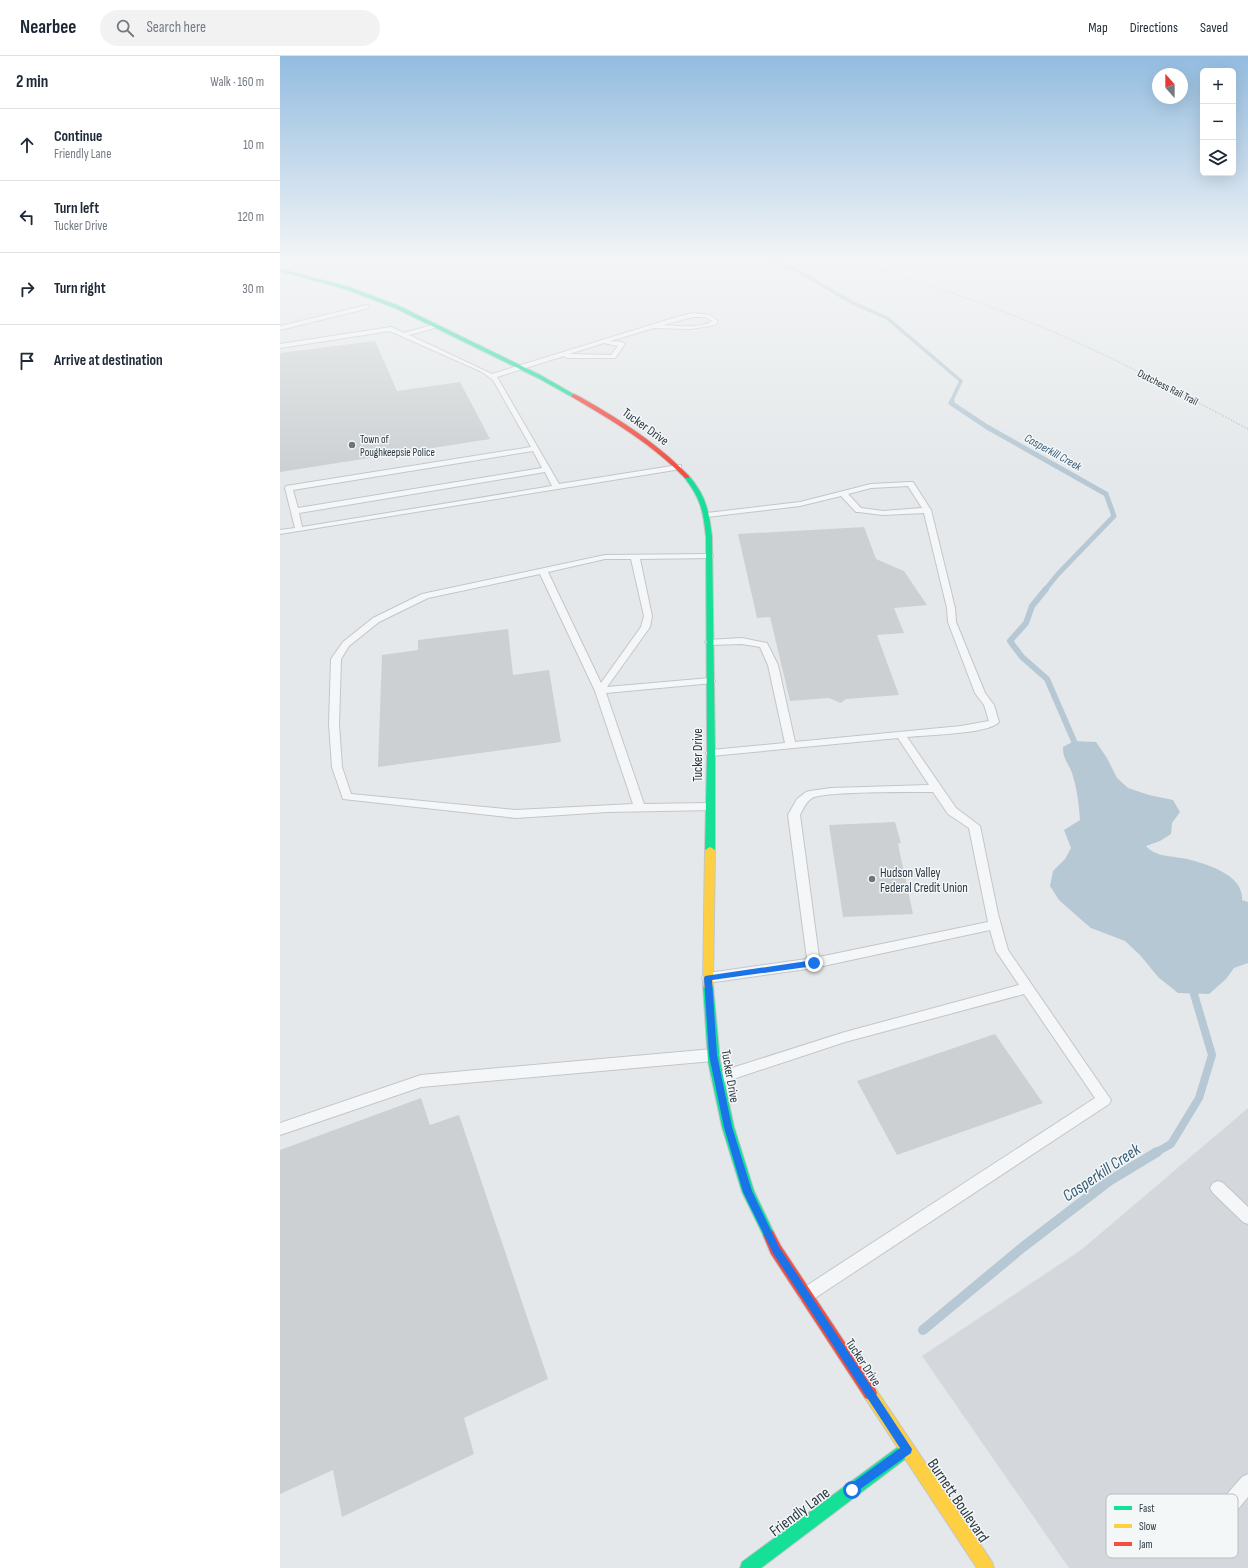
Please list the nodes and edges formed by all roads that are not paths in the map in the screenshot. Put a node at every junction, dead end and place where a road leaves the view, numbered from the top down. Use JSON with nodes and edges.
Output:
{"nodes":[{"id":1,"x":430,"y":328,"type":"edge"},
{"id":2,"x":439,"y":328,"type":"edge"},
{"id":3,"x":648,"y":328,"type":"edge"},
{"id":4,"x":405,"y":334,"type":"junction"},
{"id":5,"x":599,"y":343,"type":"junction"},
{"id":6,"x":280,"y":346,"type":"edge"},
{"id":7,"x":556,"y":356,"type":"junction"},
{"id":8,"x":520,"y":367,"type":"junction"},
{"id":9,"x":492,"y":376,"type":"junction"},
{"id":10,"x":535,"y":449,"type":"junction"},
{"id":11,"x":678,"y":467,"type":"junction"},
{"id":12,"x":547,"y":470,"type":"junction"},
{"id":13,"x":557,"y":487,"type":"junction"},
{"id":14,"x":843,"y":494,"type":"junction"},
{"id":15,"x":927,"y":510,"type":"junction"},
{"id":16,"x":294,"y":511,"type":"junction"},
{"id":17,"x":707,"y":515,"type":"junction"},
{"id":18,"x":298,"y":530,"type":"junction"},
{"id":19,"x":280,"y":532,"type":"edge"},
{"id":20,"x":709,"y":556,"type":"junction"},
{"id":21,"x":635,"y":557,"type":"junction"},
{"id":22,"x":543,"y":570,"type":"junction"},
{"id":23,"x":710,"y":642,"type":"junction"},
{"id":24,"x":710,"y":681,"type":"junction"},
{"id":25,"x":600,"y":691,"type":"junction"},
{"id":26,"x":901,"y":735,"type":"junction"},
{"id":27,"x":791,"y":746,"type":"junction"},
{"id":28,"x":711,"y":753,"type":"junction"},
{"id":29,"x":937,"y":788,"type":"junction"},
{"id":30,"x":710,"y":807,"type":"junction"},
{"id":31,"x":640,"y":808,"type":"junction"},
{"id":32,"x":995,"y":925,"type":"junction"},
{"id":33,"x":814,"y":963,"type":"junction"},
{"id":34,"x":708,"y":978,"type":"junction"},
{"id":35,"x":1027,"y":988,"type":"junction"},
{"id":36,"x":713,"y":1055,"type":"junction"},
{"id":37,"x":717,"y":1078,"type":"junction"},
{"id":38,"x":280,"y":1129,"type":"edge"},
{"id":39,"x":1218,"y":1188,"type":"dead end"},
{"id":40,"x":1248,"y":1218,"type":"edge"},
{"id":41,"x":805,"y":1295,"type":"junction"},
{"id":42,"x":907,"y":1449,"type":"junction"},
{"id":43,"x":1248,"y":1483,"type":"edge"},
{"id":44,"x":1238,"y":1495,"type":"edge"},
{"id":45,"x":748,"y":1568,"type":"edge"},
{"id":46,"x":986,"y":1568,"type":"edge"}],
"edges":[{"from":1,"to":4,"type":"lane"},
{"from":2,"to":8,"type":"street","name":"Tucker Drive"},
{"from":3,"to":5,"type":"lane"},
{"from":4,"to":6,"type":"lane"},
{"from":4,"to":9,"type":"lane"},
{"from":5,"to":7,"type":"lane"},
{"from":5,"to":7,"type":"lane"},
{"from":7,"to":8,"type":"lane"},
{"from":8,"to":9,"type":"lane"},
{"from":8,"to":11,"type":"street","name":"Tucker Drive"},
{"from":9,"to":10,"type":"lane"},
{"from":10,"to":12,"type":"lane"},
{"from":10,"to":16,"type":"lane"},
{"from":11,"to":13,"type":"lane"},
{"from":11,"to":17,"type":"street","name":"Tucker Drive"},
{"from":12,"to":13,"type":"lane"},
{"from":12,"to":16,"type":"lane"},
{"from":13,"to":18,"type":"lane"},
{"from":14,"to":15,"type":"lane"},
{"from":14,"to":15,"type":"lane"},
{"from":14,"to":17,"type":"lane"},
{"from":15,"to":26,"type":"lane"},
{"from":16,"to":18,"type":"lane"},
{"from":17,"to":20,"type":"street","name":"Tucker Drive"},
{"from":18,"to":19,"type":"lane"},
{"from":20,"to":21,"type":"lane"},
{"from":20,"to":23,"type":"street","name":"Tucker Drive"},
{"from":21,"to":22,"type":"lane"},
{"from":21,"to":25,"type":"lane"},
{"from":22,"to":25,"type":"lane"},
{"from":22,"to":31,"type":"lane"},
{"from":23,"to":24,"type":"street","name":"Tucker Drive"},
{"from":23,"to":27,"type":"lane"},
{"from":24,"to":25,"type":"lane"},
{"from":24,"to":28,"type":"street","name":"Tucker Drive"},
{"from":25,"to":31,"type":"lane"},
{"from":26,"to":27,"type":"lane"},
{"from":26,"to":29,"type":"lane"},
{"from":27,"to":28,"type":"lane"},
{"from":28,"to":30,"type":"street","name":"Tucker Drive"},
{"from":29,"to":32,"type":"lane"},
{"from":29,"to":33,"type":"lane"},
{"from":30,"to":31,"type":"lane"},
{"from":30,"to":34,"type":"street","name":"Tucker Drive"},
{"from":32,"to":33,"type":"lane"},
{"from":32,"to":35,"type":"lane"},
{"from":33,"to":34,"type":"lane"},
{"from":34,"to":36,"type":"street","name":"Tucker Drive"},
{"from":35,"to":37,"type":"lane"},
{"from":35,"to":41,"type":"lane"},
{"from":36,"to":37,"type":"street","name":"Tucker Drive"},
{"from":36,"to":38,"type":"lane"},
{"from":37,"to":41,"type":"street","name":"Tucker Drive"},
{"from":39,"to":40,"type":"lane"},
{"from":41,"to":42,"type":"street","name":"Tucker Drive"},
{"from":42,"to":45,"type":"street","name":"Friendly Lane"},
{"from":42,"to":46,"type":"street","name":"Burnett Boulevard"},
{"from":43,"to":44,"type":"lane"}]}
